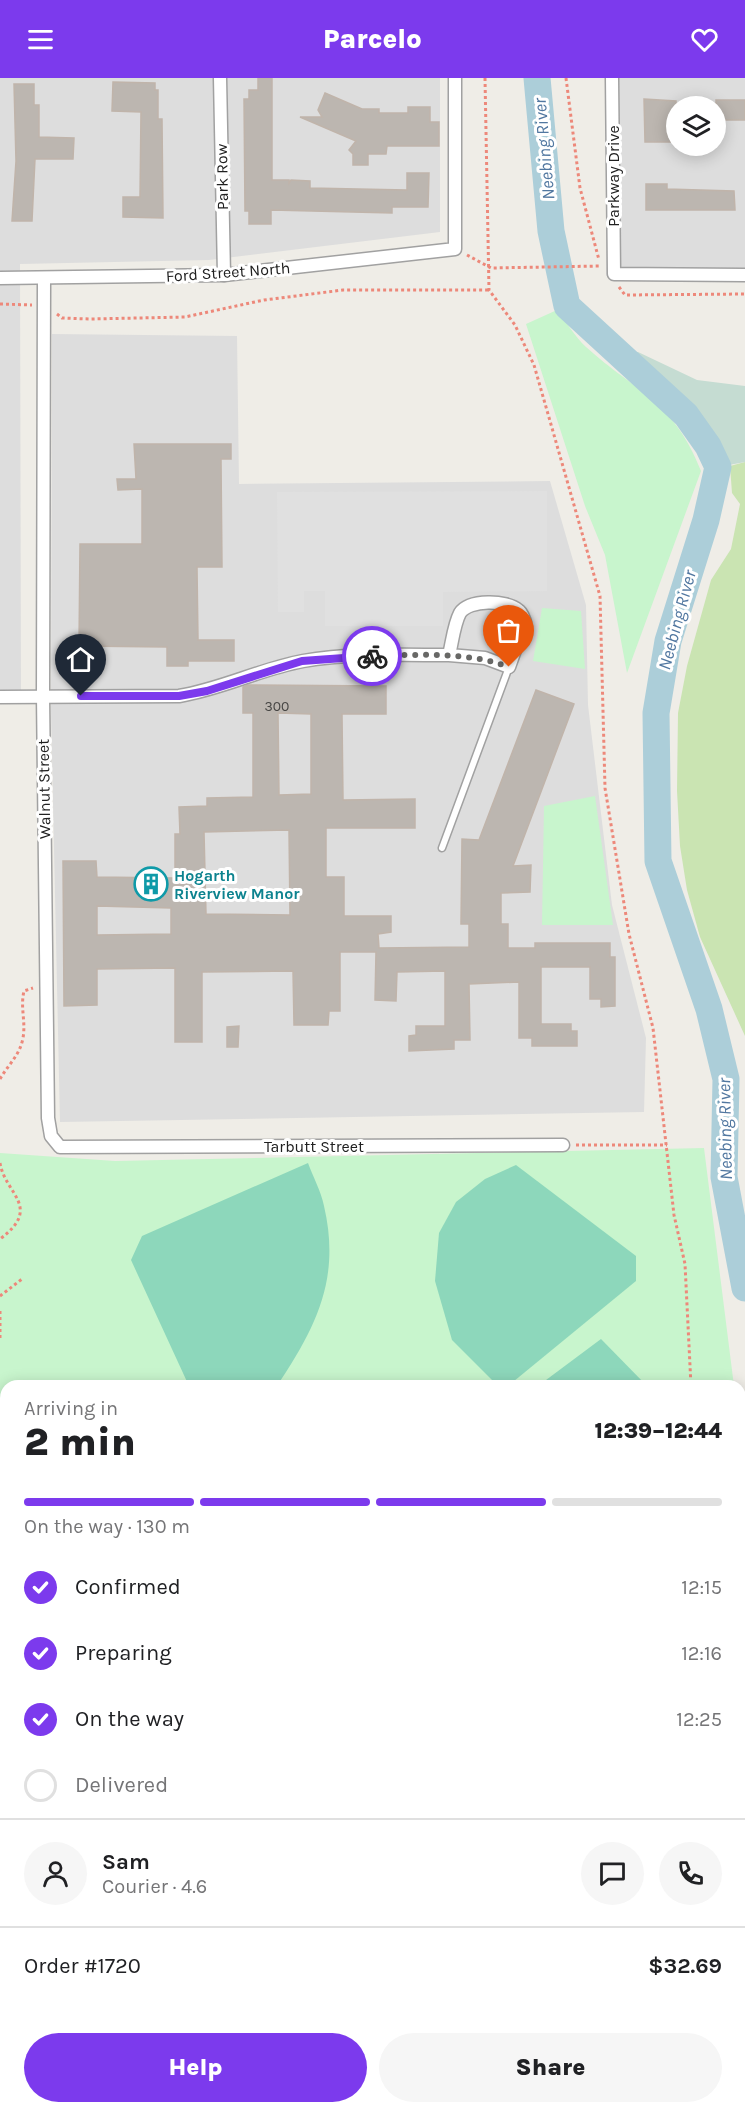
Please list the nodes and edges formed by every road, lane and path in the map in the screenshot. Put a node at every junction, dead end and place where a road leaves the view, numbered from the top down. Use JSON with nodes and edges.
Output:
{"nodes":[{"id":1,"x":220,"y":78,"type":"edge"},
{"id":2,"x":455,"y":78,"type":"edge"},
{"id":3,"x":485,"y":78,"type":"edge"},
{"id":4,"x":566,"y":78,"type":"edge"},
{"id":5,"x":612,"y":78,"type":"edge"},
{"id":6,"x":455,"y":249,"type":"junction"},
{"id":7,"x":600,"y":265,"type":"junction"},
{"id":8,"x":491,"y":268,"type":"junction"},
{"id":9,"x":224,"y":275,"type":"junction"},
{"id":10,"x":745,"y":275,"type":"edge"},
{"id":11,"x":612,"y":277,"type":"junction"},
{"id":12,"x":0,"y":278,"type":"edge"},
{"id":13,"x":44,"y":279,"type":"junction"},
{"id":14,"x":489,"y":290,"type":"junction"},
{"id":15,"x":745,"y":294,"type":"edge"},
{"id":16,"x":0,"y":304,"type":"edge"},
{"id":17,"x":44,"y":305,"type":"junction"},
{"id":18,"x":449,"y":655,"type":"junction"},
{"id":19,"x":509,"y":667,"type":"junction"},
{"id":20,"x":43,"y":696,"type":"junction"},
{"id":21,"x":0,"y":697,"type":"edge"},
{"id":22,"x":442,"y":848,"type":"dead end"},
{"id":23,"x":47,"y":988,"type":"junction"},
{"id":24,"x":0,"y":1079,"type":"edge"},
{"id":25,"x":563,"y":1145,"type":"joint"},
{"id":26,"x":667,"y":1145,"type":"junction"},
{"id":27,"x":64,"y":1146,"type":"joint"},
{"id":28,"x":0,"y":1163,"type":"edge"},
{"id":29,"x":0,"y":1239,"type":"edge"},
{"id":30,"x":22,"y":1279,"type":"dead end"},
{"id":31,"x":0,"y":1296,"type":"edge"},
{"id":32,"x":0,"y":1311,"type":"edge"},
{"id":33,"x":0,"y":1339,"type":"edge"},
{"id":34,"x":691,"y":1380,"type":"edge"}],
"edges":[{"from":1,"to":9,"type":"street","name":"Park Row"},
{"from":2,"to":6,"type":"street"},
{"from":3,"to":8,"type":"path"},
{"from":4,"to":7,"type":"path"},
{"from":5,"to":11,"type":"street","name":"Parkway Drive"},
{"from":6,"to":8,"type":"path"},
{"from":6,"to":9,"type":"street","name":"Ford Street North"},
{"from":7,"to":8,"type":"path"},
{"from":7,"to":11,"type":"path"},
{"from":8,"to":14,"type":"path"},
{"from":9,"to":13,"type":"street","name":"Ford Street North"},
{"from":10,"to":11,"type":"street"},
{"from":11,"to":15,"type":"path"},
{"from":12,"to":13,"type":"street","name":"Ford Street North"},
{"from":13,"to":17,"type":"street","name":"Walnut Street"},
{"from":14,"to":17,"type":"path"},
{"from":14,"to":26,"type":"path"},
{"from":16,"to":17,"type":"path"},
{"from":17,"to":20,"type":"street","name":"Walnut Street"},
{"from":18,"to":19,"type":"street"},
{"from":18,"to":19,"type":"street"},
{"from":18,"to":20,"type":"street"},
{"from":19,"to":22,"type":"lane"},
{"from":20,"to":21,"type":"street"},
{"from":20,"to":23,"type":"street","name":"Walnut Street"},
{"from":23,"to":24,"type":"path"},
{"from":23,"to":27,"type":"street","name":"Walnut Street"},
{"from":25,"to":26,"type":"path"},
{"from":25,"to":27,"type":"street","name":"Tarbutt Street"},
{"from":26,"to":34,"type":"path"},
{"from":28,"to":29,"type":"path"},
{"from":30,"to":31,"type":"path"},
{"from":32,"to":33,"type":"path"}]}
